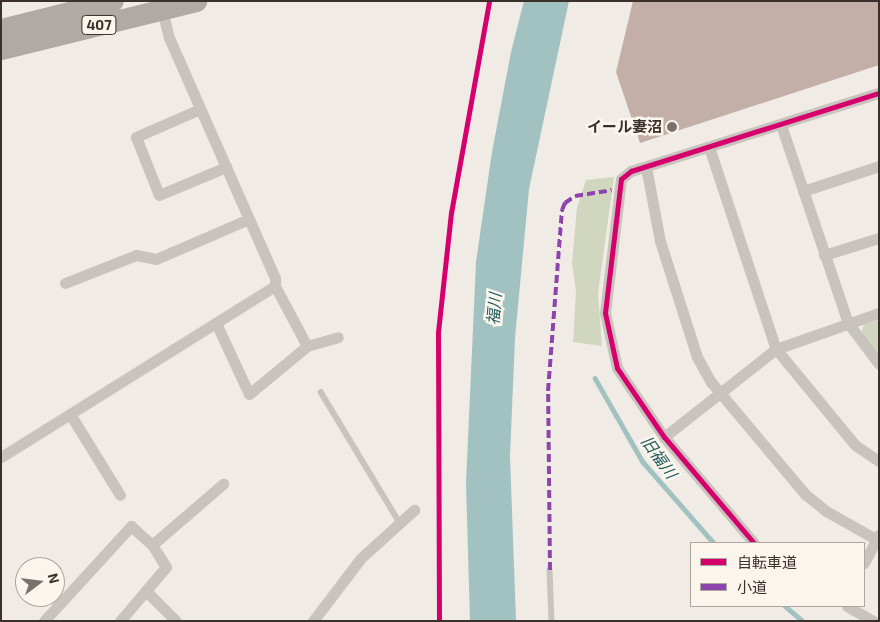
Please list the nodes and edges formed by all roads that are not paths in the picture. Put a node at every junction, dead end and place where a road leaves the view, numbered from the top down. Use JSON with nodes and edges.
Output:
{"nodes":[{"id":1,"x":113,"y":1,"type":"edge"},
{"id":2,"x":196,"y":1,"type":"edge"},
{"id":3,"x":162,"y":10,"type":"junction"},
{"id":4,"x":1,"y":29,"type":"edge"},
{"id":5,"x":1,"y":49,"type":"edge"},
{"id":6,"x":879,"y":93,"type":"edge"},
{"id":7,"x":200,"y":109,"type":"junction"},
{"id":8,"x":781,"y":125,"type":"junction"},
{"id":9,"x":709,"y":147,"type":"junction"},
{"id":10,"x":646,"y":166,"type":"junction"},
{"id":11,"x":879,"y":166,"type":"edge"},
{"id":12,"x":226,"y":167,"type":"junction"},
{"id":13,"x":803,"y":192,"type":"junction"},
{"id":14,"x":249,"y":219,"type":"junction"},
{"id":15,"x":879,"y":238,"type":"edge"},
{"id":16,"x":824,"y":255,"type":"junction"},
{"id":17,"x":65,"y":284,"type":"dead end"},
{"id":18,"x":275,"y":286,"type":"junction"},
{"id":19,"x":879,"y":313,"type":"edge"},
{"id":20,"x":216,"y":323,"type":"junction"},
{"id":21,"x":848,"y":323,"type":"junction"},
{"id":22,"x":338,"y":337,"type":"dead end"},
{"id":23,"x":307,"y":346,"type":"junction"},
{"id":24,"x":776,"y":349,"type":"junction"},
{"id":25,"x":879,"y":364,"type":"edge"},
{"id":26,"x":719,"y":391,"type":"junction"},
{"id":27,"x":321,"y":392,"type":"dead end"},
{"id":28,"x":70,"y":414,"type":"junction"},
{"id":29,"x":664,"y":437,"type":"junction"},
{"id":30,"x":1,"y":457,"type":"edge"},
{"id":31,"x":879,"y":461,"type":"edge"},
{"id":32,"x":223,"y":484,"type":"dead end"},
{"id":33,"x":120,"y":495,"type":"dead end"},
{"id":34,"x":414,"y":510,"type":"dead end"},
{"id":35,"x":401,"y":524,"type":"junction"},
{"id":36,"x":878,"y":538,"type":"edge"},
{"id":37,"x":753,"y":542,"type":"edge"},
{"id":38,"x":152,"y":546,"type":"junction"},
{"id":39,"x":865,"y":561,"type":"edge"},
{"id":40,"x":550,"y":570,"type":"dead end"},
{"id":41,"x":146,"y":591,"type":"junction"},
{"id":42,"x":849,"y":607,"type":"edge"},
{"id":43,"x":44,"y":621,"type":"edge"},
{"id":44,"x":120,"y":621,"type":"edge"},
{"id":45,"x":176,"y":621,"type":"edge"},
{"id":46,"x":312,"y":621,"type":"edge"},
{"id":47,"x":552,"y":621,"type":"edge"},
{"id":48,"x":873,"y":621,"type":"edge"}],
"edges":[{"from":1,"to":4,"type":"highway","number":"407"},
{"from":2,"to":3,"type":"highway","number":"407"},
{"from":3,"to":5,"type":"highway","number":"407"},
{"from":3,"to":7,"type":"street"},
{"from":6,"to":8,"type":"street"},
{"from":7,"to":12,"type":"street"},
{"from":7,"to":12,"type":"street"},
{"from":8,"to":9,"type":"street"},
{"from":8,"to":13,"type":"street"},
{"from":9,"to":10,"type":"street"},
{"from":9,"to":24,"type":"street"},
{"from":10,"to":26,"type":"street"},
{"from":10,"to":29,"type":"street"},
{"from":11,"to":13,"type":"street"},
{"from":12,"to":14,"type":"street"},
{"from":13,"to":16,"type":"street"},
{"from":14,"to":17,"type":"street"},
{"from":14,"to":18,"type":"street"},
{"from":15,"to":16,"type":"street"},
{"from":16,"to":21,"type":"street"},
{"from":18,"to":20,"type":"street"},
{"from":18,"to":23,"type":"street"},
{"from":19,"to":21,"type":"street"},
{"from":20,"to":23,"type":"street"},
{"from":20,"to":28,"type":"street"},
{"from":21,"to":24,"type":"street"},
{"from":21,"to":25,"type":"street"},
{"from":22,"to":23,"type":"street"},
{"from":24,"to":26,"type":"street"},
{"from":24,"to":31,"type":"street"},
{"from":26,"to":29,"type":"street"},
{"from":26,"to":36,"type":"street"},
{"from":27,"to":35,"type":"lane"},
{"from":28,"to":30,"type":"street"},
{"from":28,"to":33,"type":"street"},
{"from":29,"to":37,"type":"street"},
{"from":32,"to":38,"type":"street"},
{"from":34,"to":35,"type":"street"},
{"from":35,"to":46,"type":"street"},
{"from":36,"to":39,"type":"street"},
{"from":38,"to":41,"type":"street"},
{"from":38,"to":43,"type":"street"},
{"from":40,"to":47,"type":"lane"},
{"from":41,"to":44,"type":"street"},
{"from":41,"to":45,"type":"street"},
{"from":42,"to":48,"type":"street"}]}
